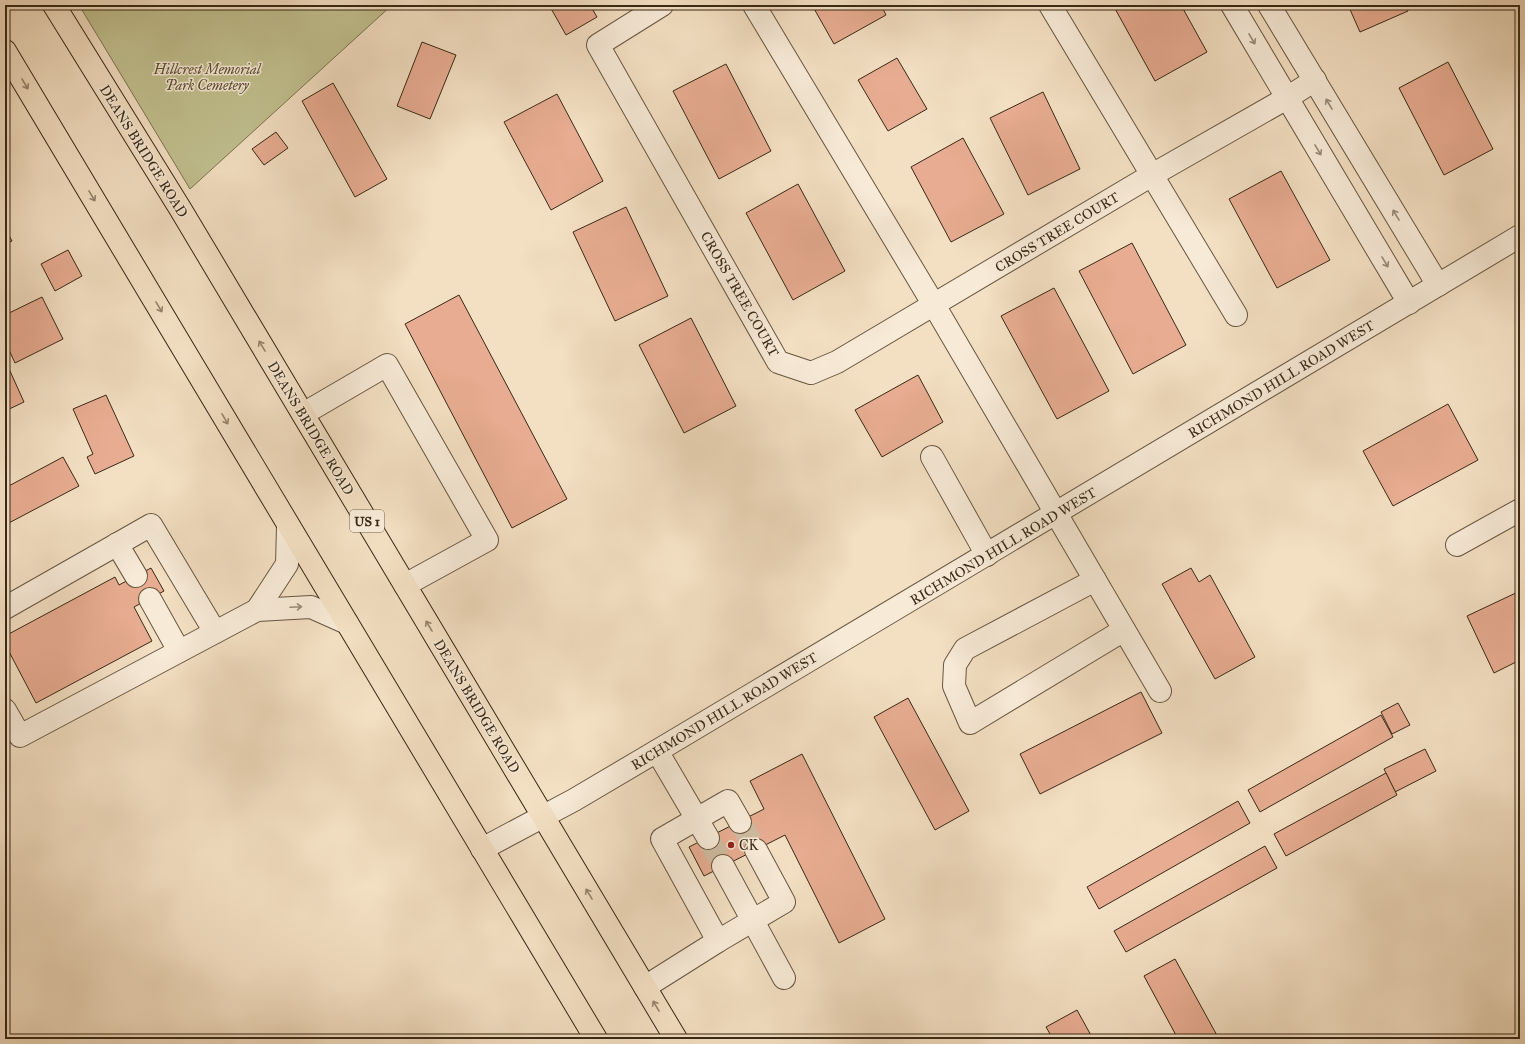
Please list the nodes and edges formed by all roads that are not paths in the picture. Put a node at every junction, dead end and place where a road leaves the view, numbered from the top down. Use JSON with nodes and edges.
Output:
{"nodes":[{"id":1,"x":54,"y":5,"type":"edge"},
{"id":2,"x":662,"y":5,"type":"edge"},
{"id":3,"x":754,"y":5,"type":"edge"},
{"id":4,"x":1050,"y":5,"type":"edge"},
{"id":5,"x":1232,"y":5,"type":"edge"},
{"id":6,"x":1269,"y":5,"type":"edge"},
{"id":7,"x":5,"y":51,"type":"edge"},
{"id":8,"x":1315,"y":80,"type":"junction"},
{"id":9,"x":1287,"y":98,"type":"junction"},
{"id":10,"x":1152,"y":175,"type":"junction"},
{"id":11,"x":1520,"y":236,"type":"edge"},
{"id":12,"x":1438,"y":285,"type":"junction"},
{"id":13,"x":1409,"y":303,"type":"junction"},
{"id":14,"x":934,"y":305,"type":"junction"},
{"id":15,"x":1236,"y":315,"type":"dead end"},
{"id":16,"x":303,"y":414,"type":"junction"},
{"id":17,"x":932,"y":457,"type":"dead end"},
{"id":18,"x":1520,"y":510,"type":"edge"},
{"id":19,"x":1057,"y":514,"type":"junction"},
{"id":20,"x":288,"y":526,"type":"junction"},
{"id":21,"x":117,"y":544,"type":"junction"},
{"id":22,"x":1457,"y":546,"type":"dead end"},
{"id":23,"x":987,"y":556,"type":"junction"},
{"id":24,"x":136,"y":576,"type":"dead end"},
{"id":25,"x":1095,"y":580,"type":"junction"},
{"id":26,"x":405,"y":585,"type":"junction"},
{"id":27,"x":150,"y":598,"type":"dead end"},
{"id":28,"x":5,"y":608,"type":"edge"},
{"id":29,"x":257,"y":610,"type":"junction"},
{"id":30,"x":347,"y":623,"type":"junction"},
{"id":31,"x":1124,"y":630,"type":"junction"},
{"id":32,"x":215,"y":632,"type":"junction"},
{"id":33,"x":179,"y":651,"type":"junction"},
{"id":34,"x":1160,"y":691,"type":"dead end"},
{"id":35,"x":5,"y":710,"type":"edge"},
{"id":36,"x":657,"y":751,"type":"junction"},
{"id":37,"x":543,"y":816,"type":"junction"},
{"id":38,"x":696,"y":819,"type":"junction"},
{"id":39,"x":740,"y":822,"type":"tunnel mouth"},
{"id":40,"x":708,"y":838,"type":"tunnel mouth"},
{"id":41,"x":482,"y":849,"type":"junction"},
{"id":42,"x":756,"y":850,"type":"tunnel mouth"},
{"id":43,"x":723,"y":866,"type":"tunnel mouth"},
{"id":44,"x":753,"y":920,"type":"junction"},
{"id":45,"x":718,"y":941,"type":"junction"},
{"id":46,"x":784,"y":978,"type":"dead end"},
{"id":47,"x":645,"y":987,"type":"junction"},
{"id":48,"x":596,"y":1039,"type":"edge"},
{"id":49,"x":676,"y":1039,"type":"edge"}],
"edges":[{"from":16,"to":1,"type":"highway","name":"DEANS BRIDGE ROAD","number":"US 1","one_way":true},
{"from":2,"to":14,"type":"street","name":"CROSS TREE COURT"},
{"from":3,"to":14,"type":"street"},
{"from":4,"to":10,"type":"street"},
{"from":5,"to":9,"type":"street","one_way":true},
{"from":6,"to":8,"type":"street"},
{"from":7,"to":20,"type":"highway","one_way":true},
{"from":8,"to":9,"type":"street","name":"CROSS TREE COURT"},
{"from":12,"to":8,"type":"street","one_way":true},
{"from":9,"to":10,"type":"street","name":"CROSS TREE COURT"},
{"from":9,"to":13,"type":"street","one_way":true},
{"from":10,"to":14,"type":"street","name":"CROSS TREE COURT"},
{"from":10,"to":15,"type":"street"},
{"from":11,"to":12,"type":"street","name":"RICHMOND HILL ROAD WEST"},
{"from":12,"to":13,"type":"street","name":"RICHMOND HILL ROAD WEST"},
{"from":13,"to":19,"type":"street","name":"RICHMOND HILL ROAD WEST"},
{"from":14,"to":19,"type":"street"},
{"from":16,"to":26,"type":"highway","name":"DEANS BRIDGE ROAD","number":"US 1"},
{"from":16,"to":26,"type":"street"},
{"from":17,"to":23,"type":"street"},
{"from":18,"to":22,"type":"street"},
{"from":19,"to":23,"type":"street","name":"RICHMOND HILL ROAD WEST"},
{"from":19,"to":25,"type":"street"},
{"from":20,"to":29,"type":"street"},
{"from":20,"to":30,"type":"highway"},
{"from":21,"to":24,"type":"street"},
{"from":21,"to":28,"type":"street"},
{"from":21,"to":32,"type":"street"},
{"from":23,"to":36,"type":"street","name":"RICHMOND HILL ROAD WEST"},
{"from":25,"to":31,"type":"street"},
{"from":25,"to":31,"type":"street"},
{"from":37,"to":26,"type":"highway","name":"DEANS BRIDGE ROAD","number":"US 1","one_way":true},
{"from":27,"to":33,"type":"street"},
{"from":29,"to":30,"type":"street","one_way":true},
{"from":29,"to":32,"type":"street"},
{"from":30,"to":41,"type":"highway"},
{"from":31,"to":34,"type":"street"},
{"from":32,"to":33,"type":"street"},
{"from":33,"to":35,"type":"street"},
{"from":36,"to":37,"type":"street","name":"RICHMOND HILL ROAD WEST"},
{"from":36,"to":38,"type":"street"},
{"from":37,"to":41,"type":"street","name":"RICHMOND HILL ROAD WEST"},
{"from":47,"to":37,"type":"highway","name":"DEANS BRIDGE ROAD","number":"US 1","one_way":true},
{"from":38,"to":39,"type":"street"},
{"from":38,"to":40,"type":"street"},
{"from":38,"to":45,"type":"street"},
{"from":41,"to":48,"type":"highway"},
{"from":42,"to":44,"type":"street"},
{"from":43,"to":44,"type":"street"},
{"from":44,"to":45,"type":"street"},
{"from":44,"to":46,"type":"street"},
{"from":45,"to":47,"type":"street"},
{"from":49,"to":47,"type":"highway","name":"DEANS BRIDGE ROAD","number":"US 1","one_way":true}]}
